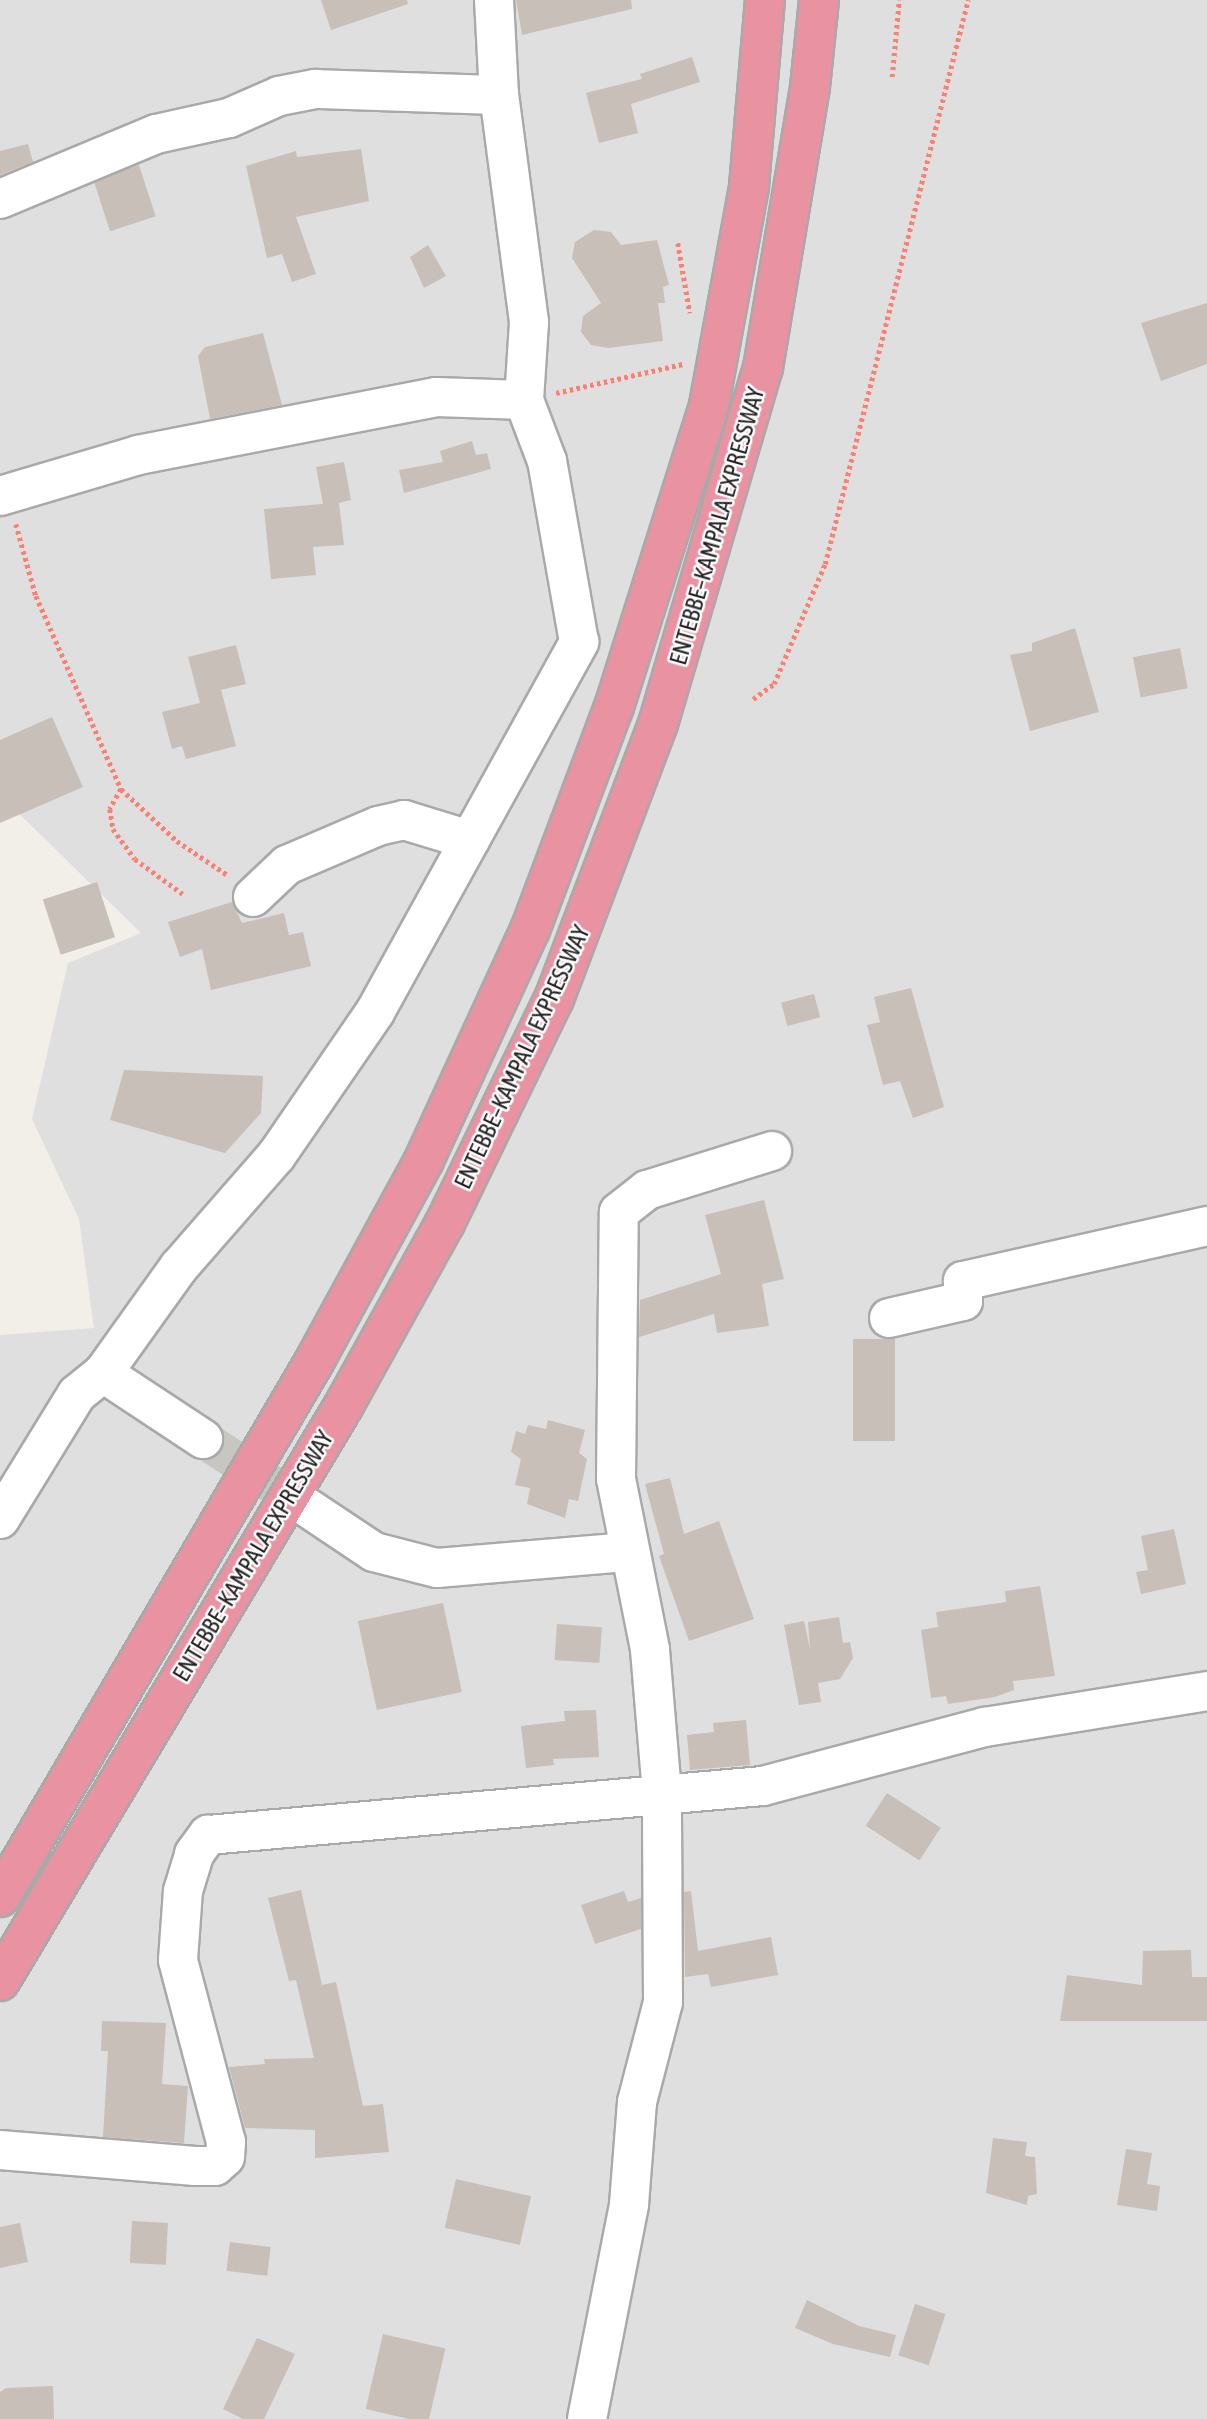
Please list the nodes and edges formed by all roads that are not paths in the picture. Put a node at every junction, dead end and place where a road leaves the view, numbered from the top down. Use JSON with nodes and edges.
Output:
{"nodes":[{"id":1,"x":494,"y":0,"type":"edge"},
{"id":2,"x":765,"y":0,"type":"edge"},
{"id":3,"x":819,"y":0,"type":"edge"},
{"id":4,"x":499,"y":95,"type":"junction"},
{"id":5,"x":0,"y":199,"type":"edge"},
{"id":6,"x":524,"y":400,"type":"junction"},
{"id":7,"x":8,"y":494,"type":"edge"},
{"id":8,"x":470,"y":840,"type":"junction"},
{"id":9,"x":253,"y":897,"type":"road end"},
{"id":10,"x":772,"y":1151,"type":"dead end"},
{"id":11,"x":1207,"y":1226,"type":"edge"},
{"id":12,"x":889,"y":1318,"type":"dead end"},
{"id":13,"x":103,"y":1373,"type":"junction"},
{"id":14,"x":203,"y":1439,"type":"tunnel mouth"},
{"id":15,"x":308,"y":1508,"type":"tunnel mouth"},
{"id":16,"x":0,"y":1519,"type":"edge"},
{"id":17,"x":628,"y":1552,"type":"junction"},
{"id":18,"x":1207,"y":1691,"type":"edge"},
{"id":19,"x":662,"y":1793,"type":"junction"},
{"id":20,"x":0,"y":1897,"type":"edge"},
{"id":21,"x":0,"y":1981,"type":"edge"},
{"id":22,"x":0,"y":2150,"type":"edge"},
{"id":23,"x":587,"y":2419,"type":"edge"}],
"edges":[{"from":1,"to":4,"type":"street"},
{"from":2,"to":20,"type":"highway","name":"ENTEBBE–KAMPALA EXPRESSWAY"},
{"from":3,"to":21,"type":"highway","name":"ENTEBBE–KAMPALA EXPRESSWAY"},
{"from":4,"to":5,"type":"street"},
{"from":4,"to":6,"type":"street"},
{"from":6,"to":7,"type":"street"},
{"from":6,"to":8,"type":"street"},
{"from":8,"to":9,"type":"street"},
{"from":8,"to":13,"type":"street"},
{"from":10,"to":17,"type":"street"},
{"from":11,"to":12,"type":"street"},
{"from":13,"to":14,"type":"street"},
{"from":13,"to":16,"type":"street"},
{"from":15,"to":17,"type":"street"},
{"from":17,"to":19,"type":"street"},
{"from":18,"to":19,"type":"street"},
{"from":19,"to":22,"type":"street"},
{"from":19,"to":23,"type":"street"}]}
